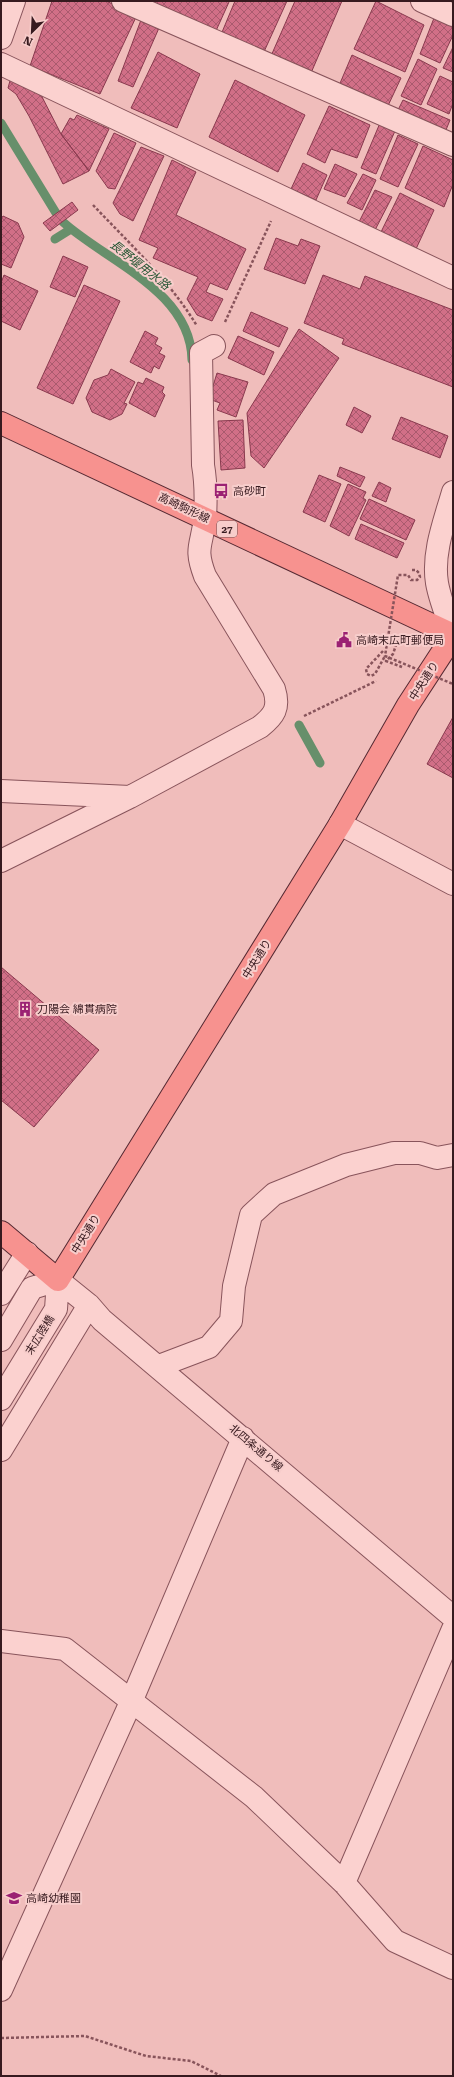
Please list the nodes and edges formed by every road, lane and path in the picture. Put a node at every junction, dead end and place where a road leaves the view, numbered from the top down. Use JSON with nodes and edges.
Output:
{"nodes":[{"id":1,"x":14,"y":1,"type":"edge"},
{"id":2,"x":123,"y":1,"type":"edge"},
{"id":3,"x":422,"y":1,"type":"edge"},
{"id":4,"x":453,"y":15,"type":"edge"},
{"id":5,"x":1,"y":38,"type":"edge"},
{"id":6,"x":1,"y":64,"type":"edge"},
{"id":7,"x":453,"y":145,"type":"edge"},
{"id":8,"x":282,"y":197,"type":"junction"},
{"id":9,"x":93,"y":205,"type":"dead end"},
{"id":10,"x":453,"y":278,"type":"edge"},
{"id":11,"x":214,"y":346,"type":"junction"},
{"id":12,"x":1,"y":424,"type":"edge"},
{"id":13,"x":453,"y":492,"type":"edge"},
{"id":14,"x":205,"y":518,"type":"junction"},
{"id":15,"x":412,"y":570,"type":"dead end"},
{"id":16,"x":453,"y":634,"type":"edge"},
{"id":17,"x":383,"y":651,"type":"dead end"},
{"id":18,"x":385,"y":656,"type":"junction"},
{"id":19,"x":376,"y":681,"type":"dead end"},
{"id":20,"x":453,"y":684,"type":"edge"},
{"id":21,"x":304,"y":716,"type":"dead end"},
{"id":22,"x":1,"y":791,"type":"edge"},
{"id":23,"x":130,"y":797,"type":"junction"},
{"id":24,"x":340,"y":824,"type":"junction"},
{"id":25,"x":1,"y":861,"type":"edge"},
{"id":26,"x":453,"y":884,"type":"edge"},
{"id":27,"x":453,"y":1156,"type":"edge"},
{"id":28,"x":1,"y":1232,"type":"edge"},
{"id":29,"x":27,"y":1253,"type":"junction"},
{"id":30,"x":58,"y":1280,"type":"junction"},
{"id":31,"x":1,"y":1294,"type":"edge"},
{"id":32,"x":89,"y":1305,"type":"junction"},
{"id":33,"x":1,"y":1340,"type":"edge"},
{"id":34,"x":159,"y":1366,"type":"junction"},
{"id":35,"x":1,"y":1399,"type":"edge"},
{"id":36,"x":243,"y":1438,"type":"junction"},
{"id":37,"x":1,"y":1450,"type":"edge"},
{"id":38,"x":453,"y":1617,"type":"edge"},
{"id":39,"x":453,"y":1629,"type":"edge"},
{"id":40,"x":1,"y":1641,"type":"edge"},
{"id":41,"x":131,"y":1702,"type":"junction"},
{"id":42,"x":344,"y":1882,"type":"junction"},
{"id":43,"x":453,"y":1968,"type":"edge"},
{"id":44,"x":1,"y":1990,"type":"edge"},
{"id":45,"x":1,"y":2038,"type":"edge"},
{"id":46,"x":222,"y":2076,"type":"edge"}],
"edges":[{"from":1,"to":5,"type":"street"},
{"from":2,"to":7,"type":"street"},
{"from":3,"to":4,"type":"street"},
{"from":6,"to":8,"type":"street"},
{"from":8,"to":10,"type":"street"},
{"from":8,"to":11,"type":"path"},
{"from":9,"to":11,"type":"path"},
{"from":11,"to":14,"type":"street"},
{"from":12,"to":14,"type":"main road","name":"高崎駒形線","number":"27"},
{"from":13,"to":16,"type":"street"},
{"from":14,"to":16,"type":"main road","name":"高崎駒形線","number":"27"},
{"from":14,"to":23,"type":"street"},
{"from":15,"to":18,"type":"path","bridge":true},
{"from":16,"to":24,"type":"main road","name":"中央通り"},
{"from":17,"to":18,"type":"path"},
{"from":18,"to":20,"type":"path","bridge":true},
{"from":19,"to":21,"type":"path"},
{"from":22,"to":23,"type":"street"},
{"from":23,"to":25,"type":"street"},
{"from":24,"to":26,"type":"street"},
{"from":24,"to":30,"type":"main road","name":"中央通り"},
{"from":27,"to":34,"type":"street"},
{"from":28,"to":29,"type":"main road"},
{"from":29,"to":30,"type":"main road"},
{"from":29,"to":31,"type":"street"},
{"from":30,"to":32,"type":"street","name":"北四条通り線"},
{"from":30,"to":33,"type":"street"},
{"from":30,"to":35,"type":"street","name":"末広陸橋"},
{"from":32,"to":34,"type":"street","name":"北四条通り線"},
{"from":32,"to":37,"type":"street"},
{"from":34,"to":36,"type":"street","name":"北四条通り線"},
{"from":36,"to":38,"type":"street","name":"北四条通り線"},
{"from":36,"to":41,"type":"street"},
{"from":39,"to":42,"type":"street"},
{"from":40,"to":41,"type":"street"},
{"from":41,"to":42,"type":"street"},
{"from":41,"to":44,"type":"street"},
{"from":42,"to":43,"type":"street"},
{"from":45,"to":46,"type":"path"}]}
